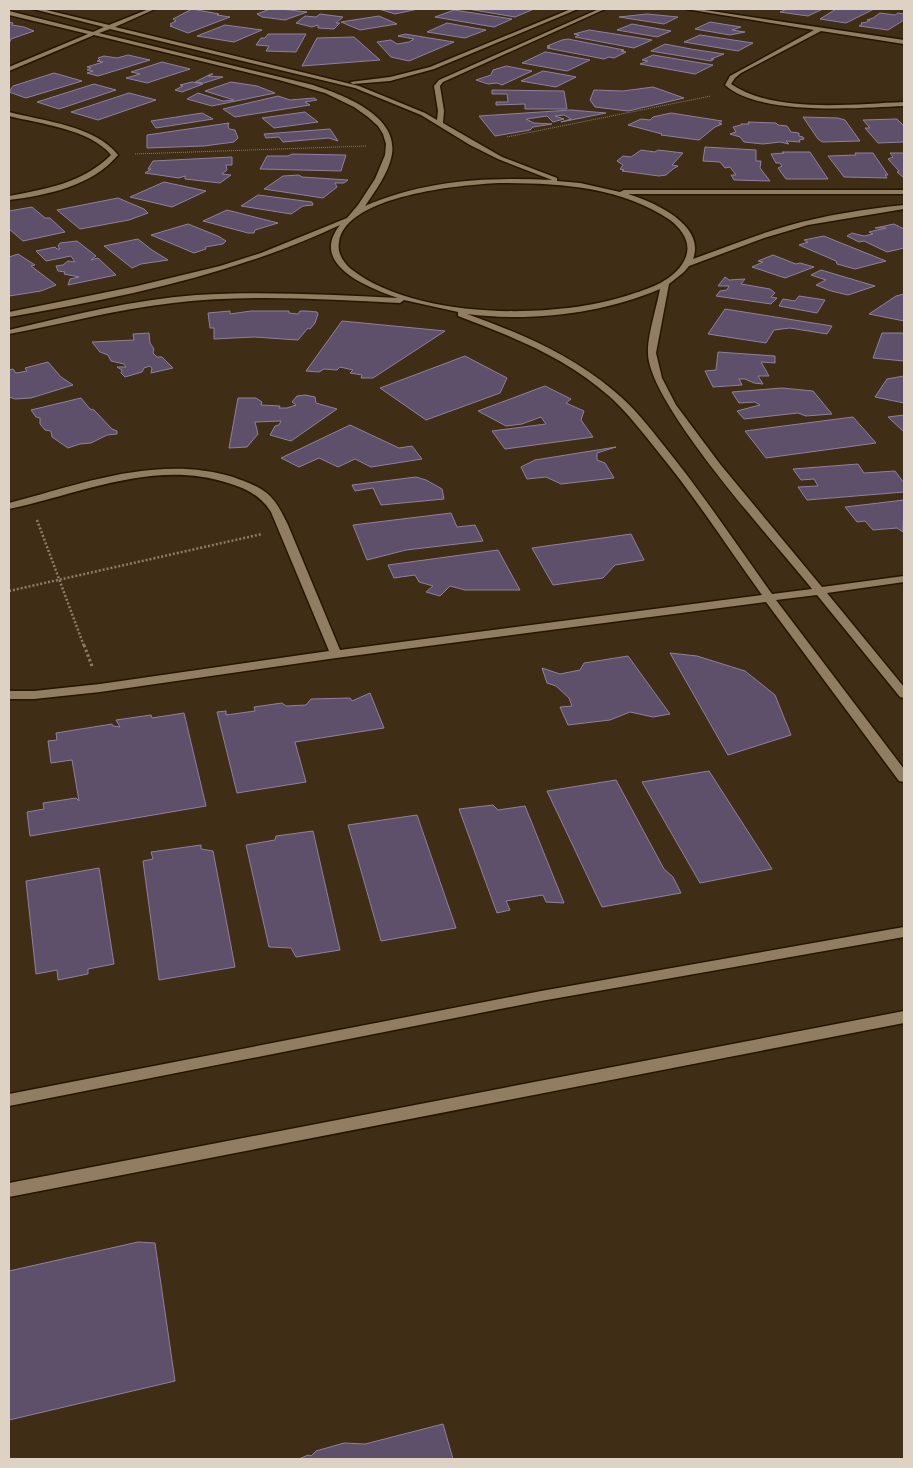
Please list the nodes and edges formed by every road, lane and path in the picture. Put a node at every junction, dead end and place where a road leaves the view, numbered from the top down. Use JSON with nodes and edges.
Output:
{"nodes":[{"id":1,"x":36,"y":9,"type":"edge"},
{"id":2,"x":153,"y":9,"type":"edge"},
{"id":3,"x":574,"y":9,"type":"edge"},
{"id":4,"x":603,"y":9,"type":"edge"},
{"id":5,"x":689,"y":9,"type":"edge"},
{"id":6,"x":9,"y":13,"type":"edge"},
{"id":7,"x":110,"y":27,"type":"junction"},
{"id":8,"x":820,"y":29,"type":"junction"},
{"id":9,"x":94,"y":33,"type":"junction"},
{"id":10,"x":515,"y":34,"type":"junction"},
{"id":11,"x":537,"y":37,"type":"junction"},
{"id":12,"x":904,"y":42,"type":"edge"},
{"id":13,"x":9,"y":69,"type":"edge"},
{"id":14,"x":343,"y":82,"type":"junction"},
{"id":15,"x":734,"y":91,"type":"junction"},
{"id":16,"x":904,"y":104,"type":"edge"},
{"id":17,"x":9,"y":114,"type":"edge"},
{"id":18,"x":440,"y":124,"type":"junction"},
{"id":19,"x":472,"y":144,"type":"junction"},
{"id":20,"x":389,"y":145,"type":"junction"},
{"id":21,"x":115,"y":155,"type":"junction"},
{"id":22,"x":572,"y":184,"type":"junction"},
{"id":23,"x":608,"y":191,"type":"junction"},
{"id":24,"x":904,"y":192,"type":"edge"},
{"id":25,"x":9,"y":198,"type":"edge"},
{"id":26,"x":904,"y":207,"type":"edge"},
{"id":27,"x":352,"y":216,"type":"junction"},
{"id":28,"x":687,"y":264,"type":"junction"},
{"id":29,"x":665,"y":284,"type":"junction"},
{"id":30,"x":416,"y":302,"type":"junction"},
{"id":31,"x":440,"y":307,"type":"junction"},
{"id":32,"x":9,"y":315,"type":"edge"},
{"id":33,"x":9,"y":332,"type":"edge"},
{"id":34,"x":30,"y":501,"type":"junction"},
{"id":35,"x":9,"y":506,"type":"edge"},
{"id":36,"x":284,"y":529,"type":"junction"},
{"id":37,"x":904,"y":579,"type":"edge"},
{"id":38,"x":60,"y":580,"type":"junction"},
{"id":39,"x":9,"y":591,"type":"edge"},
{"id":40,"x":821,"y":591,"type":"junction"},
{"id":41,"x":769,"y":598,"type":"junction"},
{"id":42,"x":336,"y":654,"type":"junction"},
{"id":43,"x":100,"y":688,"type":"junction"},
{"id":44,"x":904,"y":694,"type":"edge"},
{"id":45,"x":9,"y":695,"type":"edge"},
{"id":46,"x":904,"y":778,"type":"edge"},
{"id":47,"x":904,"y":932,"type":"edge"},
{"id":48,"x":904,"y":1017,"type":"edge"},
{"id":49,"x":9,"y":1100,"type":"edge"},
{"id":50,"x":9,"y":1190,"type":"edge"}],
"edges":[{"from":1,"to":7,"type":"street"},
{"from":2,"to":7,"type":"street"},
{"from":3,"to":10,"type":"street"},
{"from":4,"to":11,"type":"street"},
{"from":5,"to":8,"type":"street"},
{"from":6,"to":9,"type":"street"},
{"from":7,"to":9,"type":"street"},
{"from":7,"to":14,"type":"street"},
{"from":8,"to":12,"type":"street"},
{"from":8,"to":15,"type":"street"},
{"from":9,"to":13,"type":"street"},
{"from":9,"to":20,"type":"street"},
{"from":10,"to":11,"type":"street"},
{"from":10,"to":14,"type":"street"},
{"from":11,"to":18,"type":"street"},
{"from":14,"to":18,"type":"street"},
{"from":15,"to":16,"type":"street"},
{"from":15,"to":19,"type":"path"},
{"from":17,"to":21,"type":"street"},
{"from":18,"to":19,"type":"street"},
{"from":19,"to":22,"type":"street"},
{"from":20,"to":21,"type":"path"},
{"from":20,"to":27,"type":"street"},
{"from":21,"to":25,"type":"street"},
{"from":22,"to":23,"type":"street"},
{"from":22,"to":27,"type":"street"},
{"from":23,"to":24,"type":"street"},
{"from":23,"to":28,"type":"street"},
{"from":26,"to":28,"type":"street"},
{"from":27,"to":30,"type":"street"},
{"from":27,"to":32,"type":"street"},
{"from":28,"to":29,"type":"street"},
{"from":29,"to":31,"type":"street"},
{"from":29,"to":40,"type":"street"},
{"from":30,"to":31,"type":"street"},
{"from":30,"to":33,"type":"street"},
{"from":31,"to":41,"type":"street"},
{"from":34,"to":35,"type":"street"},
{"from":34,"to":36,"type":"street"},
{"from":34,"to":38,"type":"path"},
{"from":36,"to":38,"type":"path"},
{"from":36,"to":42,"type":"street"},
{"from":37,"to":40,"type":"street"},
{"from":38,"to":39,"type":"path"},
{"from":38,"to":43,"type":"path"},
{"from":40,"to":41,"type":"street"},
{"from":40,"to":44,"type":"street"},
{"from":41,"to":42,"type":"street"},
{"from":41,"to":46,"type":"street"},
{"from":42,"to":43,"type":"street"},
{"from":43,"to":45,"type":"street"},
{"from":47,"to":49,"type":"street"},
{"from":48,"to":50,"type":"street"}]}
